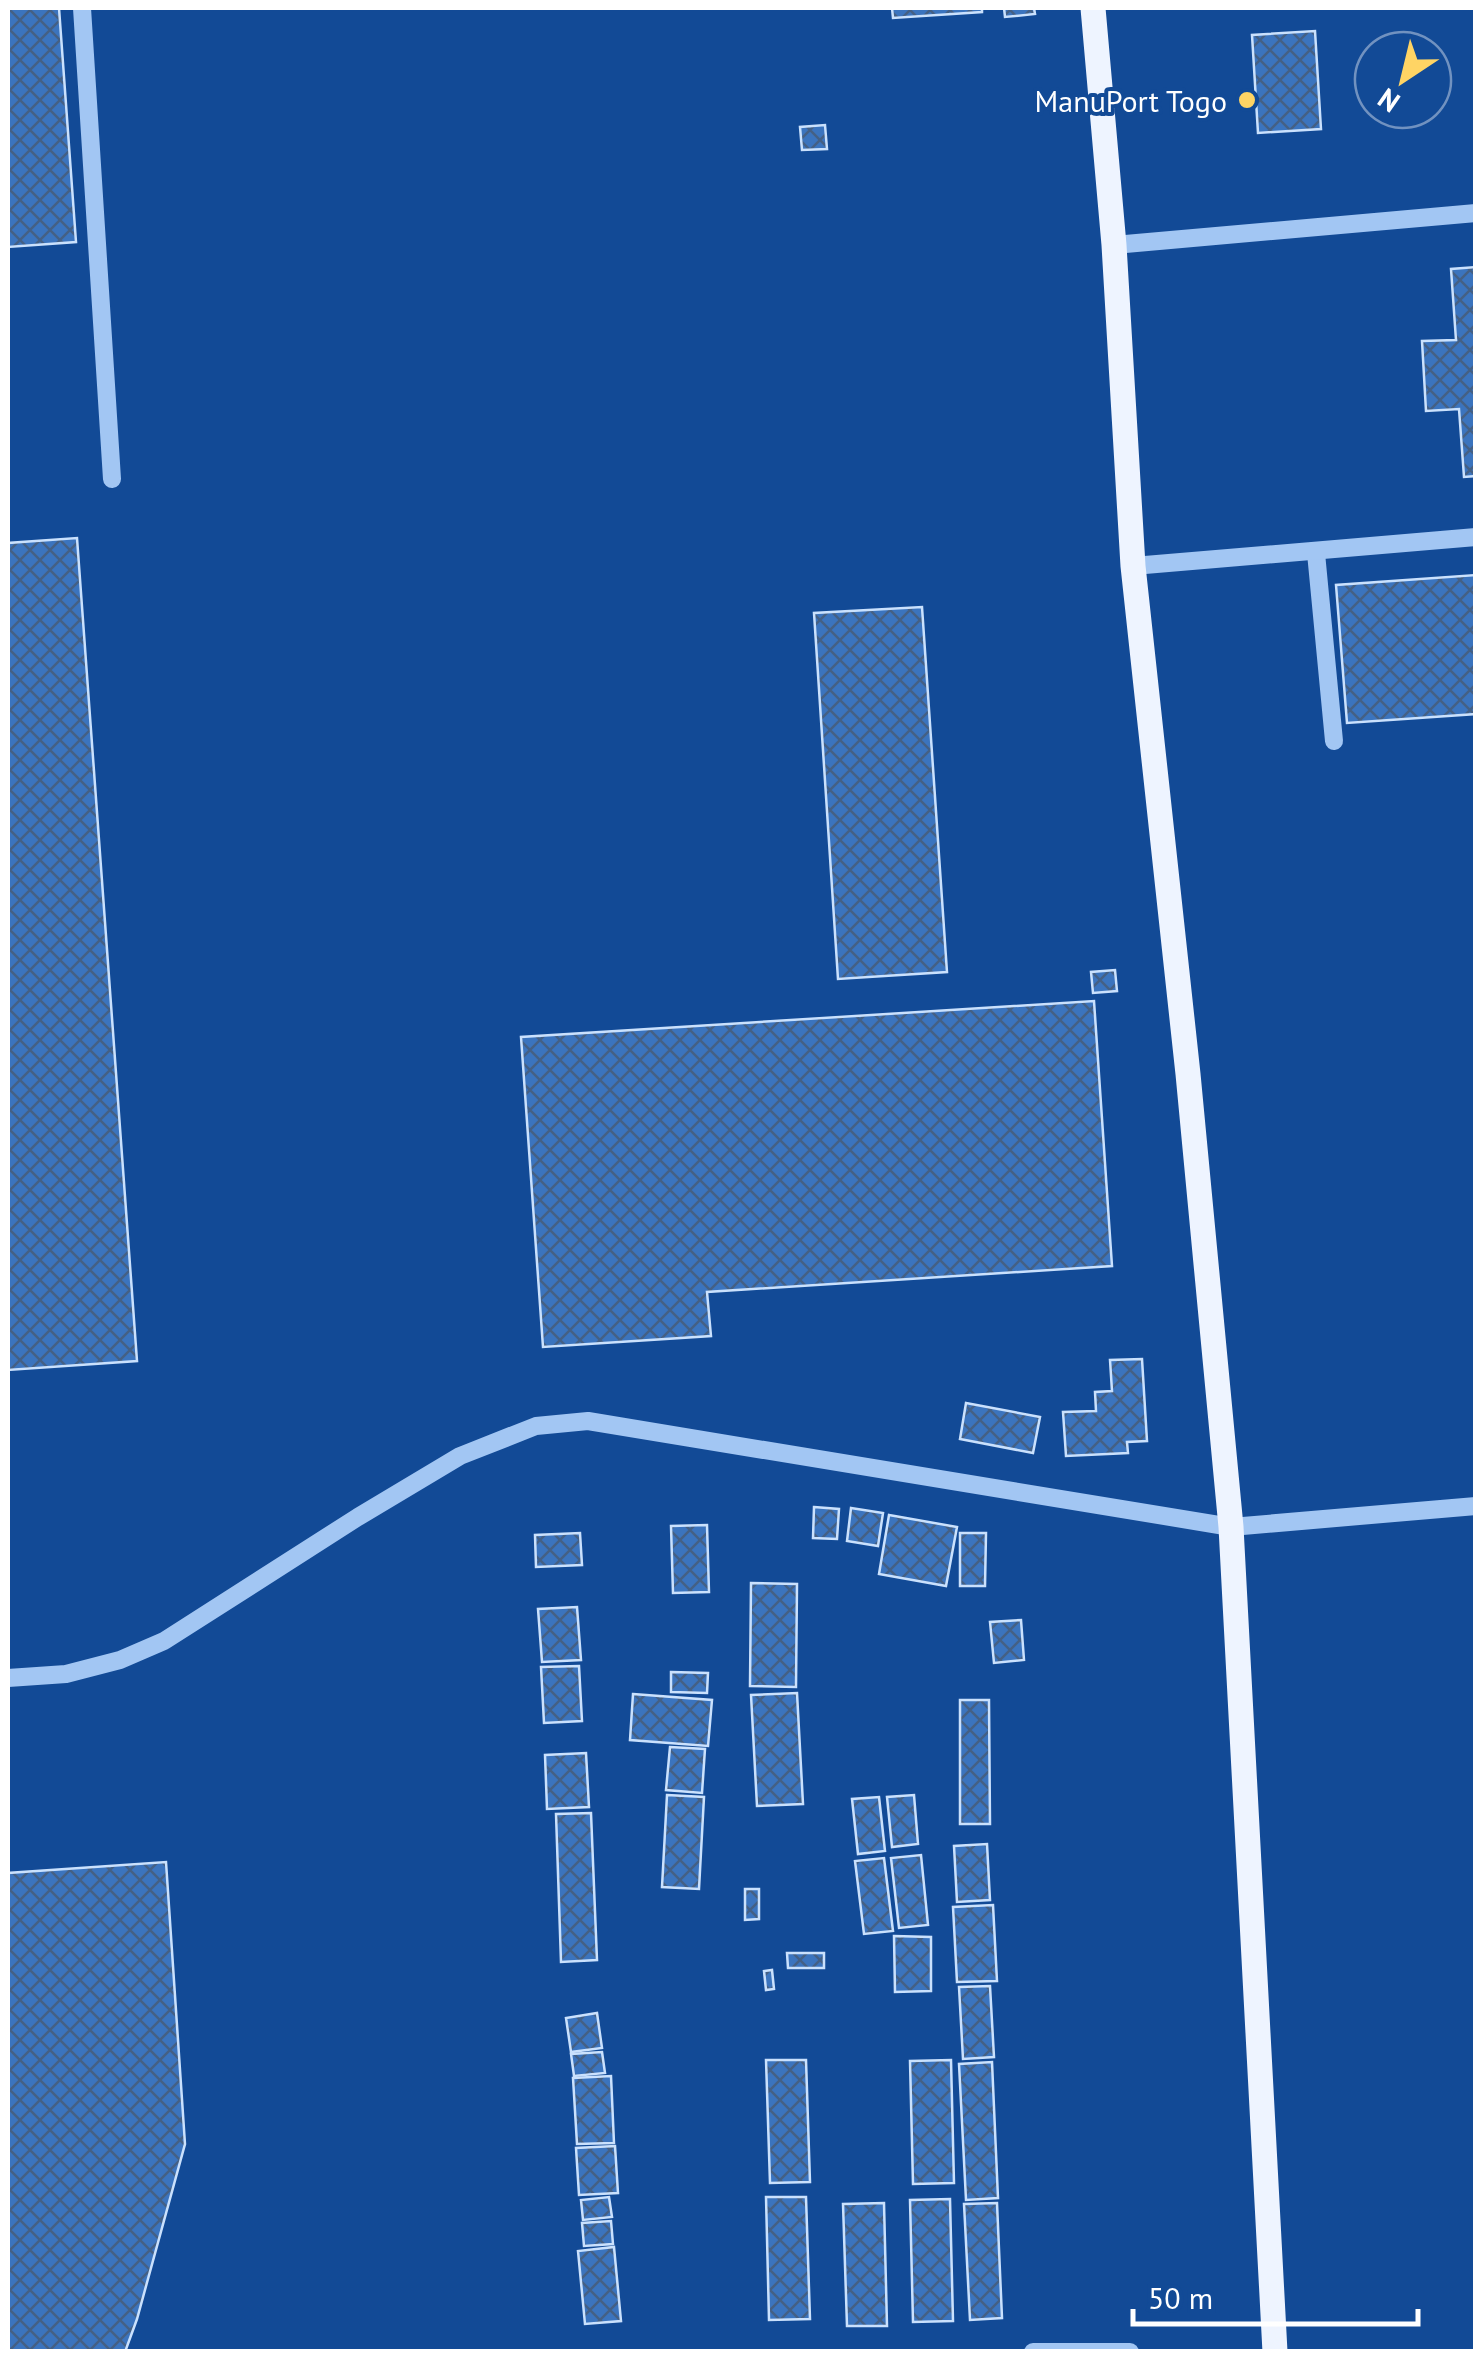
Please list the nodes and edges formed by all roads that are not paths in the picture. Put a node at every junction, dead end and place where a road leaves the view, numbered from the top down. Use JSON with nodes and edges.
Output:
{"nodes":[{"id":1,"x":82,"y":8,"type":"edge"},
{"id":2,"x":1093,"y":8,"type":"edge"},
{"id":3,"x":1476,"y":213,"type":"edge"},
{"id":4,"x":1114,"y":245,"type":"junction"},
{"id":5,"x":112,"y":479,"type":"dead end"},
{"id":6,"x":1476,"y":536,"type":"edge"},
{"id":7,"x":1316,"y":552,"type":"junction"},
{"id":8,"x":1133,"y":566,"type":"junction"},
{"id":9,"x":1334,"y":741,"type":"dead end"},
{"id":10,"x":1476,"y":1506,"type":"edge"},
{"id":11,"x":1230,"y":1528,"type":"junction"},
{"id":12,"x":8,"y":1678,"type":"edge"},
{"id":13,"x":1033,"y":2352,"type":"edge"},
{"id":14,"x":1130,"y":2352,"type":"edge"},
{"id":15,"x":1275,"y":2352,"type":"edge"}],
"edges":[{"from":1,"to":5,"type":"lane"},
{"from":2,"to":4,"type":"main road"},
{"from":3,"to":4,"type":"lane"},
{"from":4,"to":8,"type":"main road"},
{"from":6,"to":7,"type":"lane"},
{"from":7,"to":8,"type":"lane"},
{"from":7,"to":9,"type":"lane"},
{"from":8,"to":11,"type":"main road"},
{"from":10,"to":11,"type":"lane"},
{"from":11,"to":12,"type":"lane"},
{"from":11,"to":15,"type":"main road"},
{"from":13,"to":14,"type":"lane"}]}
